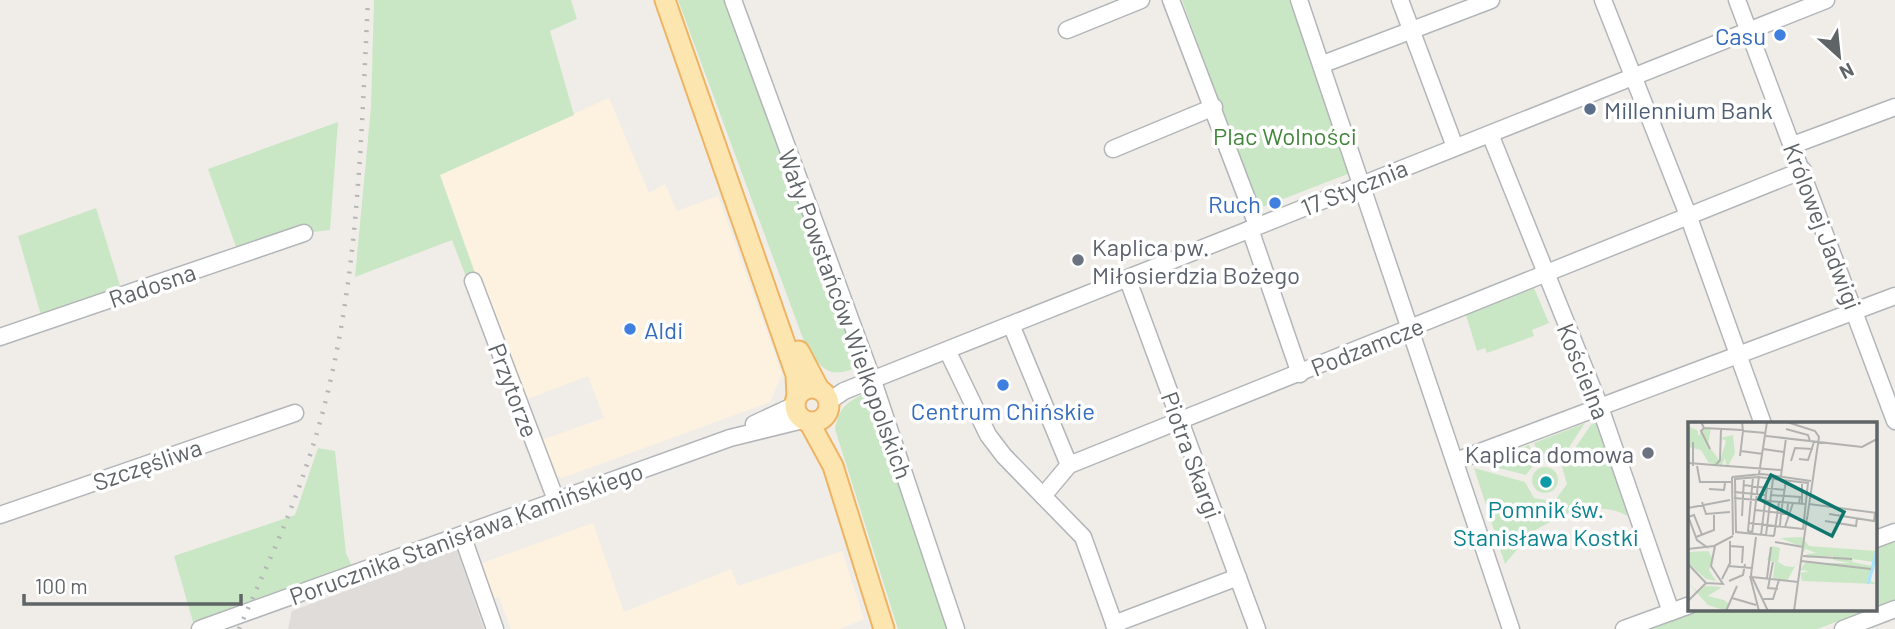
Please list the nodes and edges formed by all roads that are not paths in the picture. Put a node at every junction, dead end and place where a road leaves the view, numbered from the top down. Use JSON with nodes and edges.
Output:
{"nodes":[{"id":1,"x":665,"y":0,"type":"edge"},
{"id":2,"x":733,"y":0,"type":"edge"},
{"id":3,"x":1141,"y":0,"type":"edge"},
{"id":4,"x":1171,"y":0,"type":"edge"},
{"id":5,"x":1299,"y":0,"type":"edge"},
{"id":6,"x":1400,"y":0,"type":"edge"},
{"id":7,"x":1491,"y":0,"type":"edge"},
{"id":8,"x":1603,"y":0,"type":"edge"},
{"id":9,"x":1737,"y":0,"type":"edge"},
{"id":10,"x":1826,"y":0,"type":"edge"},
{"id":11,"x":1067,"y":30,"type":"dead end"},
{"id":12,"x":1411,"y":31,"type":"junction"},
{"id":13,"x":1748,"y":32,"type":"junction"},
{"id":14,"x":1322,"y":64,"type":"junction"},
{"id":15,"x":1632,"y":78,"type":"junction"},
{"id":16,"x":702,"y":99,"type":"junction"},
{"id":17,"x":1214,"y":107,"type":"junction"},
{"id":18,"x":1895,"y":107,"type":"edge"},
{"id":19,"x":1490,"y":134,"type":"junction"},
{"id":20,"x":1793,"y":145,"type":"junction"},
{"id":21,"x":1455,"y":147,"type":"junction"},
{"id":22,"x":1113,"y":149,"type":"dead end"},
{"id":23,"x":1803,"y":170,"type":"junction"},
{"id":24,"x":1362,"y":185,"type":"junction"},
{"id":25,"x":1688,"y":215,"type":"junction"},
{"id":26,"x":1253,"y":227,"type":"junction"},
{"id":27,"x":304,"y":233,"type":"dead end"},
{"id":28,"x":1545,"y":274,"type":"junction"},
{"id":29,"x":1128,"y":280,"type":"junction"},
{"id":30,"x":473,"y":281,"type":"dead end"},
{"id":31,"x":1895,"y":296,"type":"edge"},
{"id":32,"x":1855,"y":311,"type":"junction"},
{"id":33,"x":1012,"y":327,"type":"junction"},
{"id":34,"x":1412,"y":328,"type":"junction"},
{"id":35,"x":0,"y":337,"type":"edge"},
{"id":36,"x":948,"y":352,"type":"junction"},
{"id":37,"x":1738,"y":355,"type":"junction"},
{"id":38,"x":1300,"y":374,"type":"junction"},
{"id":39,"x":873,"y":381,"type":"junction"},
{"id":40,"x":815,"y":405,"type":"junction"},
{"id":41,"x":1600,"y":407,"type":"junction"},
{"id":42,"x":295,"y":413,"type":"dead end"},
{"id":43,"x":1895,"y":421,"type":"edge"},
{"id":44,"x":1180,"y":422,"type":"junction"},
{"id":45,"x":1762,"y":422,"type":"edge"},
{"id":46,"x":1455,"y":461,"type":"junction"},
{"id":47,"x":1069,"y":465,"type":"junction"},
{"id":48,"x":1043,"y":496,"type":"junction"},
{"id":49,"x":556,"y":500,"type":"junction"},
{"id":50,"x":0,"y":515,"type":"edge"},
{"id":51,"x":1895,"y":532,"type":"edge"},
{"id":52,"x":462,"y":535,"type":"junction"},
{"id":53,"x":1878,"y":537,"type":"edge"},
{"id":54,"x":1238,"y":577,"type":"junction"},
{"id":55,"x":1688,"y":605,"type":"edge"},
{"id":56,"x":1895,"y":609,"type":"edge"},
{"id":57,"x":1671,"y":612,"type":"junction"},
{"id":58,"x":1115,"y":626,"type":"edge"},
{"id":59,"x":200,"y":629,"type":"edge"},
{"id":60,"x":495,"y":629,"type":"edge"},
{"id":61,"x":884,"y":629,"type":"edge"},
{"id":62,"x":956,"y":629,"type":"edge"},
{"id":63,"x":1257,"y":629,"type":"edge"},
{"id":64,"x":1511,"y":629,"type":"edge"},
{"id":65,"x":1624,"y":629,"type":"edge"},
{"id":66,"x":1843,"y":629,"type":"edge"}],
"edges":[{"from":1,"to":16,"type":"main road"},
{"from":2,"to":39,"type":"street","name":"Wały Powstańców Wielkopolskich"},
{"from":3,"to":11,"type":"street"},
{"from":4,"to":17,"type":"street"},
{"from":5,"to":14,"type":"street"},
{"from":6,"to":12,"type":"street"},
{"from":7,"to":12,"type":"street"},
{"from":8,"to":15,"type":"street"},
{"from":9,"to":13,"type":"street","name":"Królowej Jadwigi"},
{"from":10,"to":13,"type":"street","name":"17 Stycznia"},
{"from":12,"to":14,"type":"street"},
{"from":12,"to":21,"type":"street"},
{"from":13,"to":15,"type":"street","name":"17 Stycznia"},
{"from":13,"to":20,"type":"street","name":"Królowej Jadwigi"},
{"from":14,"to":24,"type":"street"},
{"from":15,"to":19,"type":"street","name":"17 Stycznia"},
{"from":15,"to":25,"type":"street"},
{"from":16,"to":40,"type":"main road"},
{"from":16,"to":40,"type":"main road"},
{"from":17,"to":22,"type":"street"},
{"from":17,"to":26,"type":"street"},
{"from":18,"to":20,"type":"street"},
{"from":19,"to":21,"type":"street","name":"17 Stycznia"},
{"from":19,"to":28,"type":"street","name":"Kościelna"},
{"from":20,"to":23,"type":"street","name":"Królowej Jadwigi"},
{"from":21,"to":24,"type":"street","name":"17 Stycznia"},
{"from":23,"to":25,"type":"street","name":"Podzamcze"},
{"from":23,"to":32,"type":"street","name":"Królowej Jadwigi"},
{"from":24,"to":26,"type":"street","name":"17 Stycznia"},
{"from":24,"to":34,"type":"street"},
{"from":25,"to":28,"type":"street","name":"Podzamcze"},
{"from":25,"to":37,"type":"street"},
{"from":26,"to":29,"type":"street","name":"17 Stycznia"},
{"from":26,"to":38,"type":"street"},
{"from":27,"to":35,"type":"street","name":"Radosna"},
{"from":28,"to":34,"type":"street","name":"Podzamcze"},
{"from":28,"to":41,"type":"street","name":"Kościelna"},
{"from":29,"to":33,"type":"street","name":"17 Stycznia"},
{"from":29,"to":44,"type":"street","name":"Piotra Skargi"},
{"from":30,"to":49,"type":"street","name":"Przytorze"},
{"from":31,"to":32,"type":"street"},
{"from":32,"to":37,"type":"street"},
{"from":32,"to":43,"type":"street","name":"Królowej Jadwigi"},
{"from":33,"to":36,"type":"street","name":"17 Stycznia"},
{"from":33,"to":47,"type":"street"},
{"from":34,"to":38,"type":"street","name":"Podzamcze"},
{"from":34,"to":46,"type":"street"},
{"from":36,"to":39,"type":"street","name":"17 Stycznia"},
{"from":36,"to":48,"type":"street"},
{"from":37,"to":41,"type":"street"},
{"from":37,"to":45,"type":"street"},
{"from":38,"to":44,"type":"street","name":"Podzamcze"},
{"from":39,"to":40,"type":"street","name":"17 Stycznia"},
{"from":39,"to":62,"type":"street","name":"Wały Powstańców Wielkopolskich"},
{"from":40,"to":49,"type":"street","name":"Porucznika Stanisława Kamińskiego"},
{"from":40,"to":61,"type":"main road"},
{"from":41,"to":46,"type":"street"},
{"from":41,"to":57,"type":"street","name":"Kościelna"},
{"from":42,"to":50,"type":"street","name":"Szczęśliwa"},
{"from":44,"to":47,"type":"street","name":"Podzamcze"},
{"from":44,"to":54,"type":"street","name":"Piotra Skargi"},
{"from":46,"to":64,"type":"street"},
{"from":47,"to":48,"type":"street"},
{"from":48,"to":58,"type":"street"},
{"from":49,"to":52,"type":"street","name":"Porucznika Stanisława Kamińskiego"},
{"from":51,"to":53,"type":"street"},
{"from":52,"to":59,"type":"street","name":"Porucznika Stanisława Kamińskiego"},
{"from":52,"to":60,"type":"street"},
{"from":54,"to":58,"type":"street"},
{"from":54,"to":63,"type":"street","name":"Piotra Skargi"},
{"from":55,"to":57,"type":"street"},
{"from":56,"to":66,"type":"street"},
{"from":57,"to":65,"type":"street"}]}
